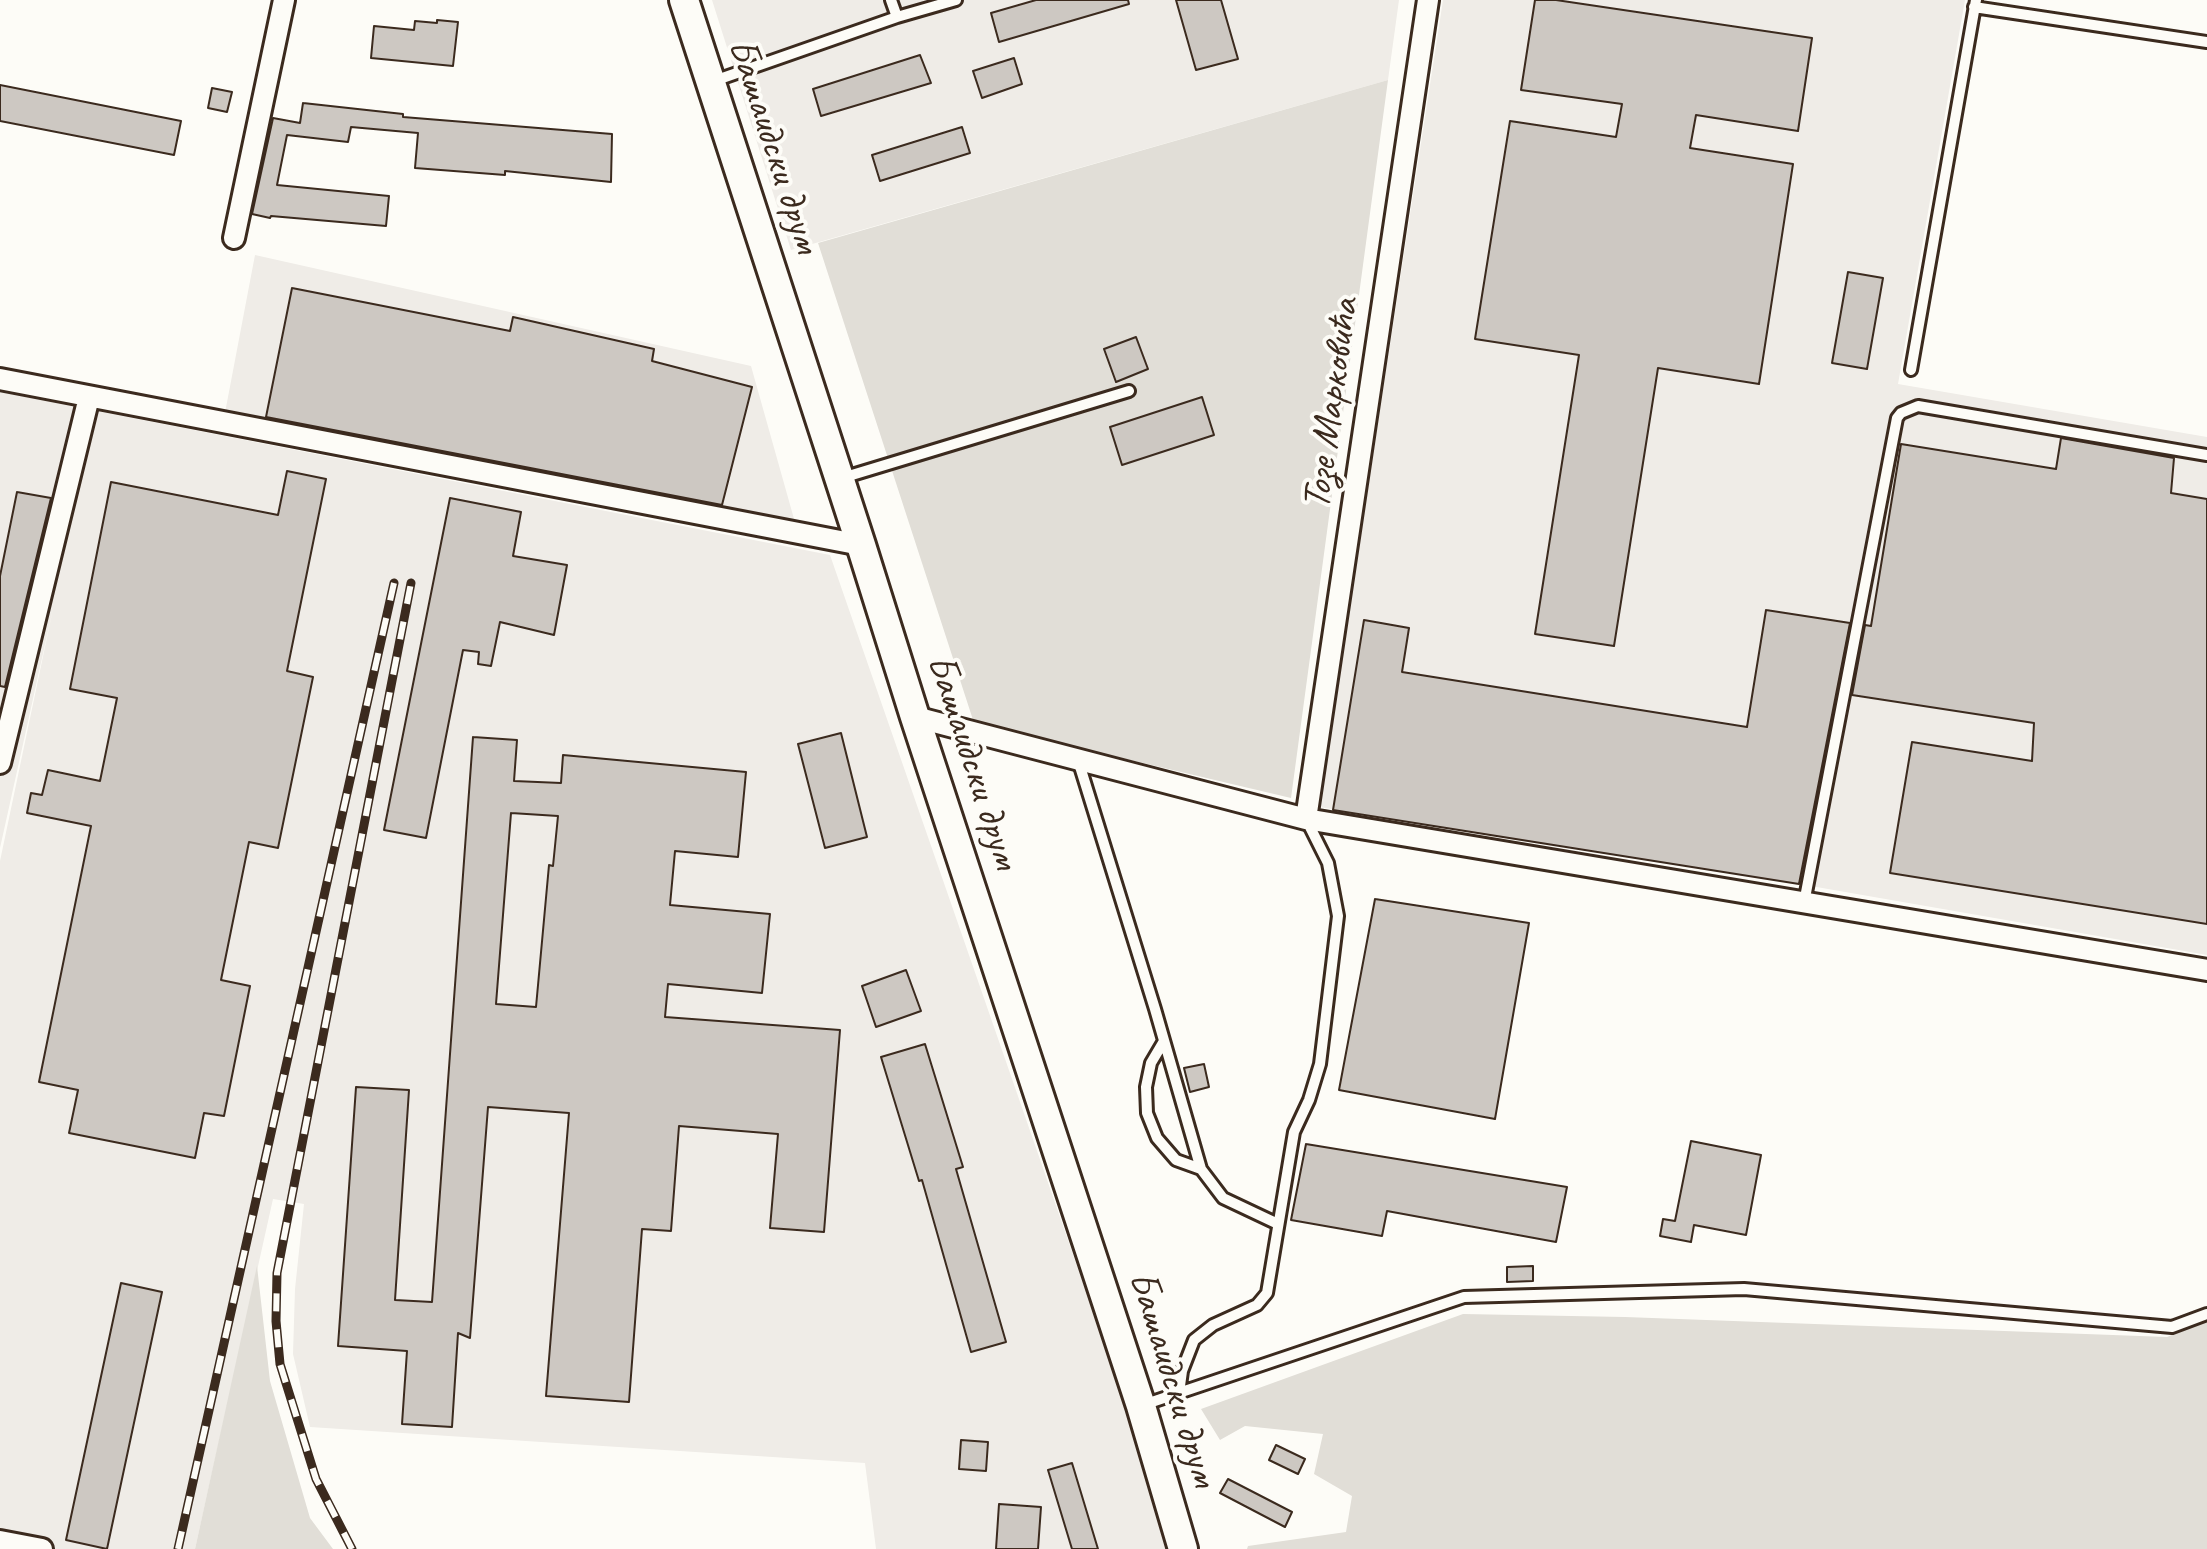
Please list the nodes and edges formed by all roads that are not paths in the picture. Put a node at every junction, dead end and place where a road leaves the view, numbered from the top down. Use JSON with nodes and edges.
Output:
{"nodes":[{"id":1,"x":284,"y":0,"type":"edge"},
{"id":2,"x":684,"y":0,"type":"edge"},
{"id":3,"x":891,"y":0,"type":"edge"},
{"id":4,"x":956,"y":0,"type":"edge"},
{"id":5,"x":1428,"y":0,"type":"edge"},
{"id":6,"x":1975,"y":4,"type":"edge"},
{"id":7,"x":897,"y":17,"type":"junction"},
{"id":8,"x":2207,"y":42,"type":"edge"},
{"id":9,"x":709,"y":83,"type":"junction"},
{"id":10,"x":234,"y":238,"type":"dead end"},
{"id":11,"x":1911,"y":370,"type":"dead end"},
{"id":12,"x":0,"y":379,"type":"edge"},
{"id":13,"x":1129,"y":391,"type":"dead end"},
{"id":14,"x":89,"y":397,"type":"junction"},
{"id":15,"x":2207,"y":455,"type":"edge"},
{"id":16,"x":840,"y":479,"type":"junction"},
{"id":17,"x":861,"y":545,"type":"junction"},
{"id":18,"x":915,"y":717,"type":"junction"},
{"id":19,"x":1078,"y":760,"type":"junction"},
{"id":20,"x":0,"y":763,"type":"edge"},
{"id":21,"x":1306,"y":819,"type":"junction"},
{"id":22,"x":1804,"y":903,"type":"junction"},
{"id":23,"x":2207,"y":970,"type":"edge"},
{"id":24,"x":1164,"y":1041,"type":"junction"},
{"id":25,"x":1201,"y":1169,"type":"junction"},
{"id":26,"x":1278,"y":1224,"type":"junction"},
{"id":27,"x":2207,"y":1314,"type":"edge"},
{"id":28,"x":1179,"y":1393,"type":"junction"},
{"id":29,"x":1141,"y":1406,"type":"junction"},
{"id":30,"x":0,"y":1541,"type":"edge"},
{"id":31,"x":42,"y":1549,"type":"edge"},
{"id":32,"x":1183,"y":1549,"type":"edge"}],
"edges":[{"from":1,"to":10,"type":"street"},
{"from":2,"to":9,"type":"street","name":"Башаидски друм"},
{"from":3,"to":7,"type":"lane"},
{"from":4,"to":7,"type":"lane"},
{"from":5,"to":21,"type":"street","name":"Тозе Марковића"},
{"from":6,"to":8,"type":"lane"},
{"from":6,"to":11,"type":"lane"},
{"from":7,"to":9,"type":"lane"},
{"from":9,"to":16,"type":"street","name":"Башаидски друм"},
{"from":12,"to":14,"type":"street"},
{"from":13,"to":16,"type":"lane"},
{"from":14,"to":17,"type":"street"},
{"from":14,"to":20,"type":"street"},
{"from":15,"to":22,"type":"lane"},
{"from":16,"to":17,"type":"street","name":"Башаидски друм"},
{"from":17,"to":18,"type":"street","name":"Башаидски друм"},
{"from":18,"to":19,"type":"street"},
{"from":18,"to":29,"type":"street","name":"Башаидски друм"},
{"from":19,"to":21,"type":"street"},
{"from":19,"to":24,"type":"lane"},
{"from":21,"to":22,"type":"street"},
{"from":21,"to":26,"type":"lane"},
{"from":22,"to":23,"type":"street"},
{"from":24,"to":25,"type":"lane"},
{"from":24,"to":25,"type":"lane"},
{"from":25,"to":26,"type":"lane"},
{"from":26,"to":28,"type":"lane"},
{"from":27,"to":28,"type":"lane"},
{"from":28,"to":29,"type":"lane"},
{"from":29,"to":32,"type":"street","name":"Башаидски друм"},
{"from":30,"to":31,"type":"street"}]}
